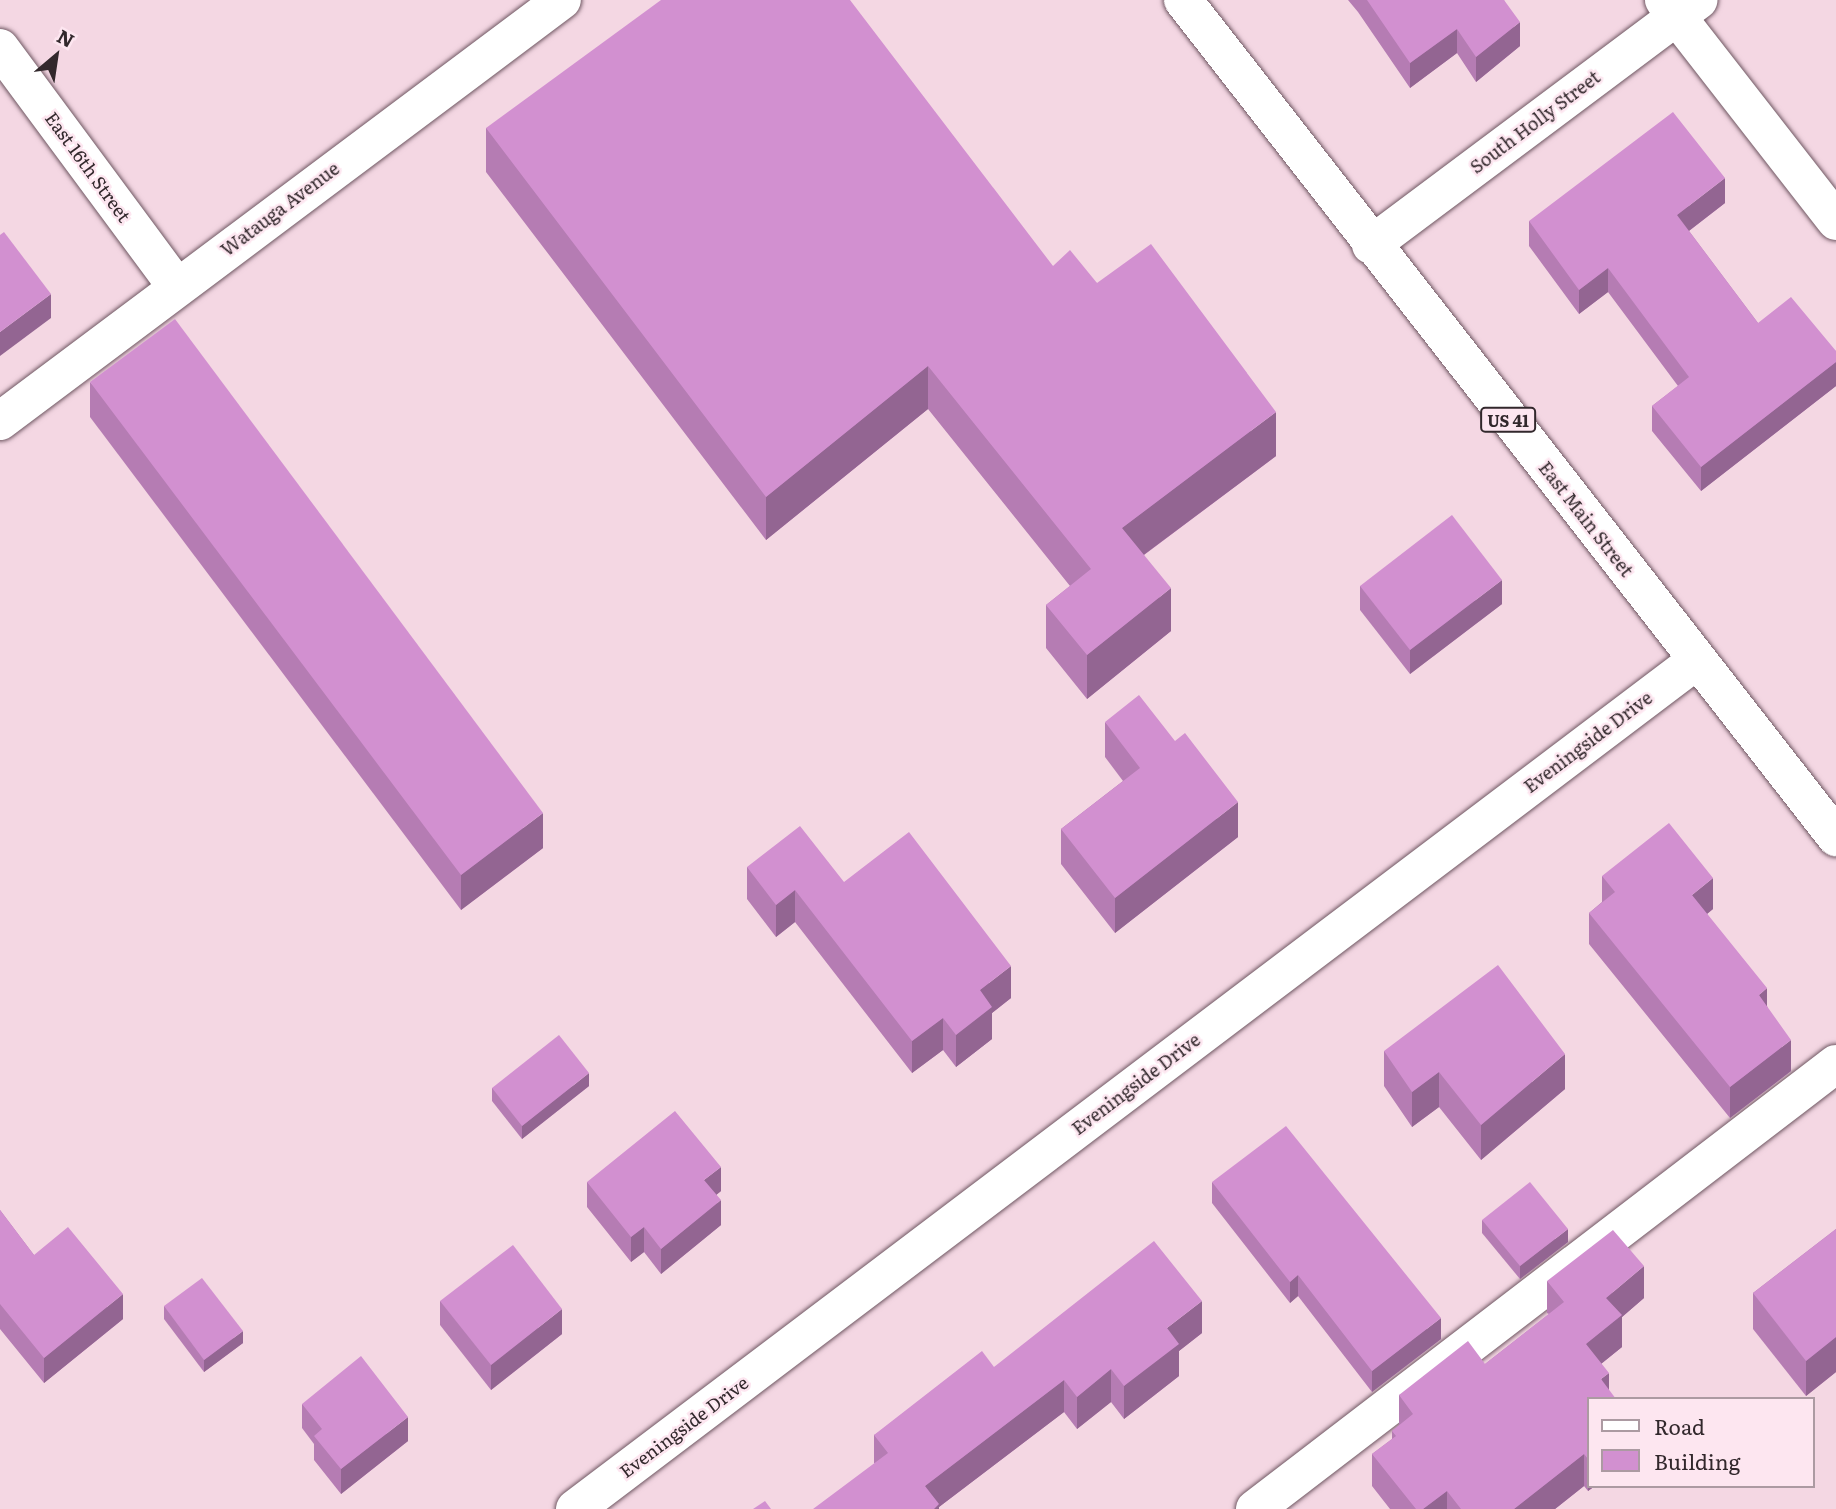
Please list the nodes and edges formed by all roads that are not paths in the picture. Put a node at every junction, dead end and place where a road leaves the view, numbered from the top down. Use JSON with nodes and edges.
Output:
{"nodes":[{"id":1,"x":562,"y":0,"type":"edge"},
{"id":2,"x":1183,"y":0,"type":"edge"},
{"id":3,"x":1680,"y":5,"type":"edge"},
{"id":4,"x":0,"y":48,"type":"edge"},
{"id":5,"x":1836,"y":221,"type":"edge"},
{"id":6,"x":1371,"y":245,"type":"junction"},
{"id":7,"x":176,"y":286,"type":"junction"},
{"id":8,"x":0,"y":421,"type":"edge"},
{"id":9,"x":1697,"y":660,"type":"junction"},
{"id":10,"x":1836,"y":837,"type":"edge"},
{"id":11,"x":1836,"y":1064,"type":"edge"},
{"id":12,"x":575,"y":1509,"type":"edge"},
{"id":13,"x":1255,"y":1509,"type":"edge"}],
"edges":[{"from":1,"to":7,"type":"street","name":"Watauga Avenue"},
{"from":2,"to":6,"type":"street","name":"East Main Street","number":"US 41"},
{"from":3,"to":5,"type":"street"},
{"from":3,"to":6,"type":"street","name":"South Holly Street"},
{"from":4,"to":7,"type":"street","name":"East 16th Street"},
{"from":6,"to":9,"type":"street","name":"East Main Street","number":"US 41"},
{"from":7,"to":8,"type":"street","name":"Watauga Avenue"},
{"from":9,"to":10,"type":"street","name":"East Main Street","number":"US 41"},
{"from":9,"to":12,"type":"street","name":"Eveningside Drive"},
{"from":11,"to":13,"type":"street"}]}
